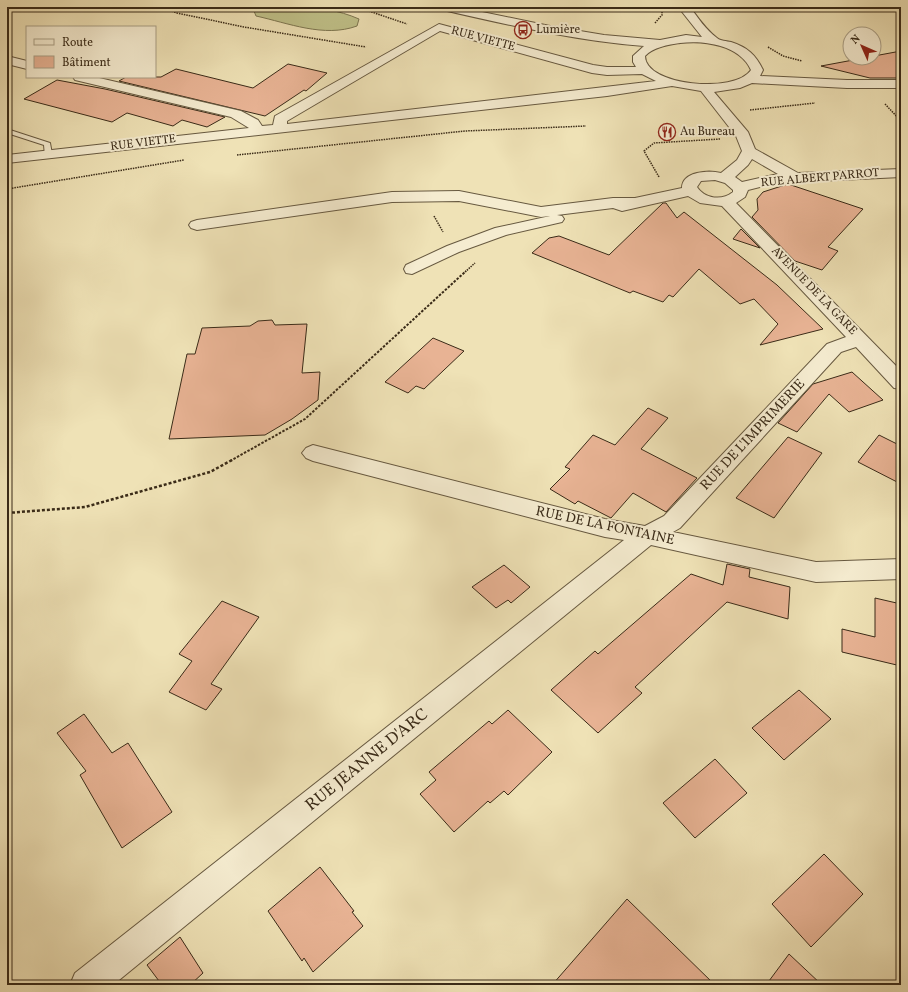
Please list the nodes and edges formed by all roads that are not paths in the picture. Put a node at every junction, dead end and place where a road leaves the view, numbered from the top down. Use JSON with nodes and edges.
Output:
{"nodes":[{"id":1,"x":443,"y":7,"type":"edge"},
{"id":2,"x":688,"y":7,"type":"edge"},
{"id":3,"x":574,"y":34,"type":"junction"},
{"id":4,"x":673,"y":40,"type":"junction"},
{"id":5,"x":714,"y":42,"type":"junction"},
{"id":6,"x":658,"y":43,"type":"junction"},
{"id":7,"x":7,"y":60,"type":"edge"},
{"id":8,"x":26,"y":65,"type":"edge"},
{"id":9,"x":643,"y":67,"type":"junction"},
{"id":10,"x":782,"y":69,"type":"dead end"},
{"id":11,"x":83,"y":78,"type":"edge"},
{"id":12,"x":750,"y":79,"type":"junction"},
{"id":13,"x":669,"y":83,"type":"junction"},
{"id":14,"x":829,"y":83,"type":"junction"},
{"id":15,"x":901,"y":84,"type":"edge"},
{"id":16,"x":705,"y":88,"type":"junction"},
{"id":17,"x":608,"y":92,"type":"junction"},
{"id":18,"x":280,"y":128,"type":"junction"},
{"id":19,"x":257,"y":130,"type":"junction"},
{"id":20,"x":7,"y":131,"type":"edge"},
{"id":21,"x":749,"y":151,"type":"junction"},
{"id":22,"x":48,"y":154,"type":"junction"},
{"id":23,"x":7,"y":159,"type":"edge"},
{"id":24,"x":901,"y":173,"type":"edge"},
{"id":25,"x":724,"y":178,"type":"junction"},
{"id":26,"x":795,"y":178,"type":"junction"},
{"id":27,"x":739,"y":187,"type":"junction"},
{"id":28,"x":691,"y":191,"type":"junction"},
{"id":29,"x":726,"y":201,"type":"junction"},
{"id":30,"x":635,"y":203,"type":"junction"},
{"id":31,"x":197,"y":225,"type":"dead end"},
{"id":32,"x":412,"y":269,"type":"dead end"},
{"id":33,"x":860,"y":338,"type":"junction"},
{"id":34,"x":901,"y":382,"type":"edge"},
{"id":35,"x":313,"y":454,"type":"dead end"},
{"id":36,"x":647,"y":535,"type":"junction"},
{"id":37,"x":901,"y":569,"type":"edge"},
{"id":38,"x":87,"y":985,"type":"edge"}],
"edges":[{"from":1,"to":3,"type":"street"},
{"from":2,"to":4,"type":"street"},
{"from":2,"to":5,"type":"street"},
{"from":3,"to":6,"type":"street"},
{"from":3,"to":9,"type":"street"},
{"from":4,"to":5,"type":"street"},
{"from":4,"to":6,"type":"street"},
{"from":5,"to":12,"type":"street"},
{"from":6,"to":9,"type":"street"},
{"from":7,"to":8,"type":"street"},
{"from":9,"to":13,"type":"street"},
{"from":9,"to":17,"type":"street","name":"RUE VIETTE"},
{"from":9,"to":18,"type":"street","name":"RUE VIETTE"},
{"from":10,"to":14,"type":"street"},
{"from":11,"to":19,"type":"street"},
{"from":12,"to":14,"type":"street"},
{"from":12,"to":16,"type":"street"},
{"from":13,"to":16,"type":"street"},
{"from":13,"to":17,"type":"street","name":"RUE VIETTE"},
{"from":14,"to":15,"type":"street"},
{"from":16,"to":21,"type":"street"},
{"from":17,"to":18,"type":"street","name":"RUE VIETTE"},
{"from":18,"to":19,"type":"street","name":"RUE VIETTE"},
{"from":19,"to":22,"type":"street","name":"RUE VIETTE"},
{"from":20,"to":22,"type":"lane"},
{"from":21,"to":25,"type":"street"},
{"from":21,"to":26,"type":"street"},
{"from":22,"to":23,"type":"street","name":"RUE VIETTE"},
{"from":24,"to":26,"type":"street","name":"RUE ALBERT PARROT"},
{"from":25,"to":27,"type":"street"},
{"from":25,"to":28,"type":"street"},
{"from":26,"to":27,"type":"street","name":"RUE ALBERT PARROT"},
{"from":27,"to":29,"type":"street"},
{"from":28,"to":29,"type":"street"},
{"from":28,"to":30,"type":"street"},
{"from":29,"to":33,"type":"street","name":"AVENUE DE LA GARE"},
{"from":30,"to":31,"type":"street"},
{"from":30,"to":32,"type":"street"},
{"from":33,"to":34,"type":"street","name":"AVENUE DE LA GARE"},
{"from":33,"to":36,"type":"street","name":"RUE DE L'IMPRIMERIE"},
{"from":35,"to":36,"type":"street","name":"RUE DE LA FONTAINE"},
{"from":36,"to":37,"type":"street","name":"RUE DE LA FONTAINE"},
{"from":36,"to":38,"type":"street","name":"RUE JEANNE D'ARC"}]}
